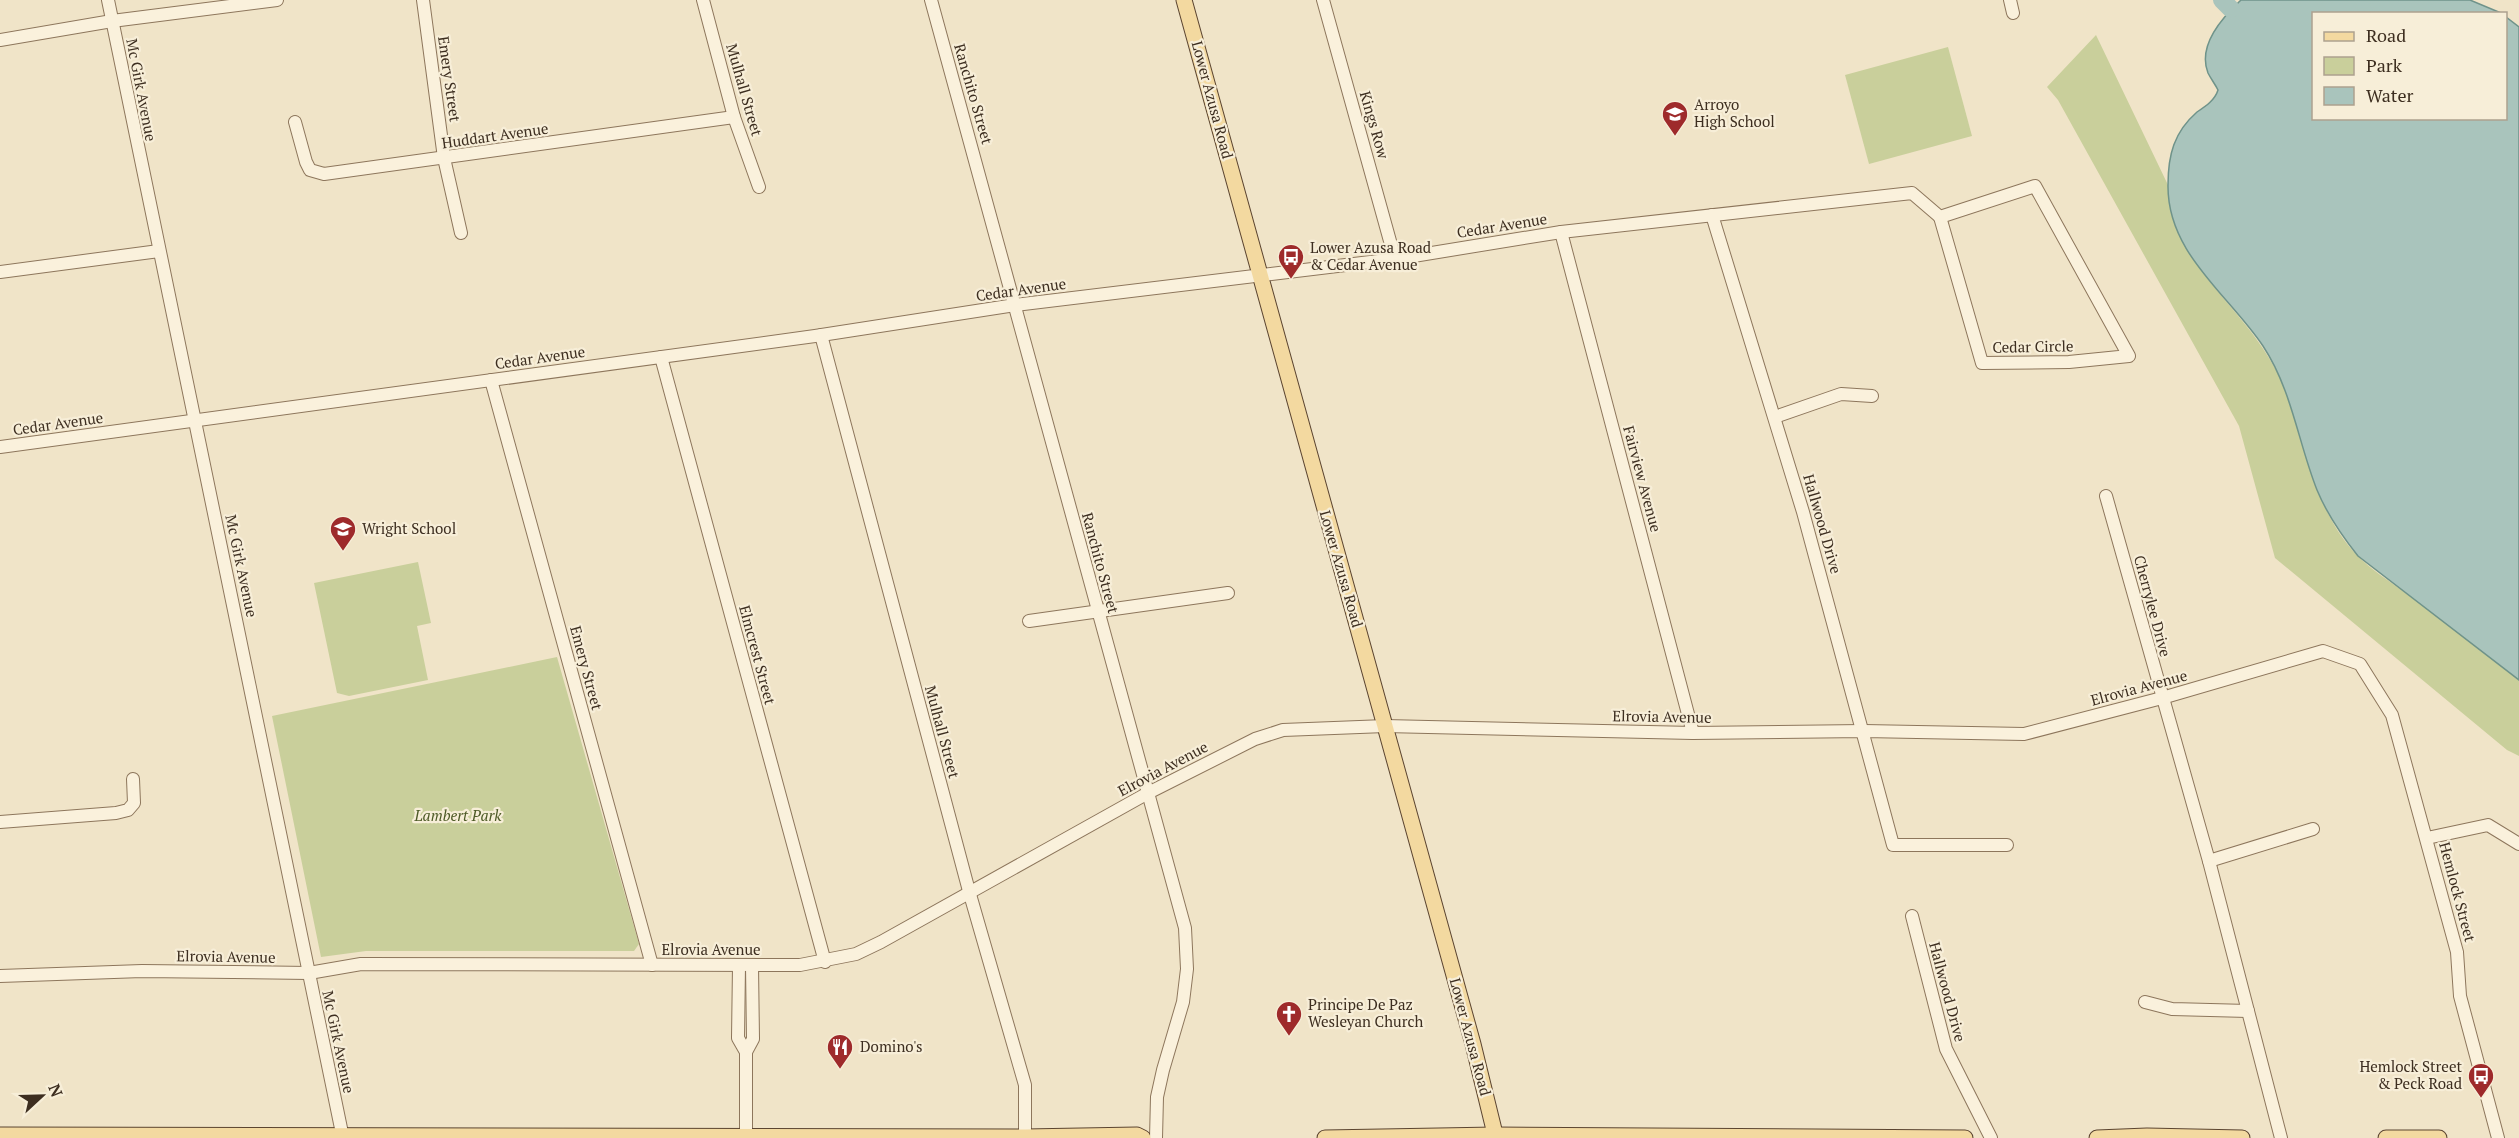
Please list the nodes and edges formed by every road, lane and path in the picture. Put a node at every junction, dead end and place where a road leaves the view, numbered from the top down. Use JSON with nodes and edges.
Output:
{"nodes":[{"id":1,"x":108,"y":0,"type":"edge"},
{"id":2,"x":277,"y":0,"type":"edge"},
{"id":3,"x":423,"y":0,"type":"edge"},
{"id":4,"x":703,"y":0,"type":"edge"},
{"id":5,"x":930,"y":0,"type":"edge"},
{"id":6,"x":1185,"y":0,"type":"edge"},
{"id":7,"x":1323,"y":0,"type":"edge"},
{"id":8,"x":2010,"y":0,"type":"edge"},
{"id":9,"x":2013,"y":13,"type":"dead end"},
{"id":10,"x":112,"y":21,"type":"junction"},
{"id":11,"x":0,"y":40,"type":"edge"},
{"id":12,"x":734,"y":117,"type":"junction"},
{"id":13,"x":296,"y":122,"type":"dead end"},
{"id":14,"x":444,"y":158,"type":"junction"},
{"id":15,"x":759,"y":187,"type":"dead end"},
{"id":16,"x":1712,"y":215,"type":"junction"},
{"id":17,"x":1940,"y":217,"type":"junction"},
{"id":18,"x":1561,"y":232,"type":"junction"},
{"id":19,"x":461,"y":233,"type":"dead end"},
{"id":20,"x":159,"y":251,"type":"junction"},
{"id":21,"x":1395,"y":259,"type":"junction"},
{"id":22,"x":0,"y":272,"type":"edge"},
{"id":23,"x":1260,"y":276,"type":"junction"},
{"id":24,"x":1015,"y":305,"type":"junction"},
{"id":25,"x":821,"y":335,"type":"junction"},
{"id":26,"x":661,"y":357,"type":"junction"},
{"id":27,"x":490,"y":380,"type":"junction"},
{"id":28,"x":1872,"y":396,"type":"dead end"},
{"id":29,"x":1775,"y":417,"type":"junction"},
{"id":30,"x":196,"y":421,"type":"junction"},
{"id":31,"x":0,"y":447,"type":"edge"},
{"id":32,"x":2106,"y":496,"type":"dead end"},
{"id":33,"x":1228,"y":593,"type":"dead end"},
{"id":34,"x":1097,"y":611,"type":"junction"},
{"id":35,"x":1029,"y":621,"type":"dead end"},
{"id":36,"x":2360,"y":664,"type":"joint"},
{"id":37,"x":2162,"y":699,"type":"junction"},
{"id":38,"x":1385,"y":726,"type":"junction"},
{"id":39,"x":1864,"y":731,"type":"junction"},
{"id":40,"x":1693,"y":733,"type":"junction"},
{"id":41,"x":134,"y":779,"type":"dead end"},
{"id":42,"x":1148,"y":793,"type":"junction"},
{"id":43,"x":0,"y":822,"type":"edge"},
{"id":44,"x":2313,"y":829,"type":"dead end"},
{"id":45,"x":2427,"y":838,"type":"junction"},
{"id":46,"x":2519,"y":844,"type":"edge"},
{"id":47,"x":2007,"y":845,"type":"dead end"},
{"id":48,"x":2209,"y":861,"type":"junction"},
{"id":49,"x":969,"y":891,"type":"junction"},
{"id":50,"x":1912,"y":916,"type":"dead end"},
{"id":51,"x":825,"y":962,"type":"junction"},
{"id":52,"x":652,"y":964,"type":"junction"},
{"id":53,"x":739,"y":966,"type":"junction"},
{"id":54,"x":752,"y":966,"type":"junction"},
{"id":55,"x":309,"y":973,"type":"junction"},
{"id":56,"x":0,"y":976,"type":"edge"},
{"id":57,"x":2145,"y":1002,"type":"dead end"},
{"id":58,"x":2248,"y":1011,"type":"junction"},
{"id":59,"x":746,"y":1052,"type":"junction"},
{"id":60,"x":0,"y":1135,"type":"edge"},
{"id":61,"x":1495,"y":1136,"type":"edge"},
{"id":62,"x":342,"y":1137,"type":"edge"},
{"id":63,"x":562,"y":1137,"type":"edge"},
{"id":64,"x":746,"y":1137,"type":"edge"},
{"id":65,"x":951,"y":1137,"type":"edge"},
{"id":66,"x":1734,"y":1137,"type":"edge"},
{"id":67,"x":1025,"y":1138,"type":"edge"},
{"id":68,"x":1143,"y":1138,"type":"edge"},
{"id":69,"x":1156,"y":1138,"type":"edge"},
{"id":70,"x":1324,"y":1138,"type":"edge"},
{"id":71,"x":1965,"y":1138,"type":"edge"},
{"id":72,"x":1991,"y":1138,"type":"edge"},
{"id":73,"x":2097,"y":1138,"type":"edge"},
{"id":74,"x":2242,"y":1138,"type":"edge"},
{"id":75,"x":2281,"y":1138,"type":"edge"},
{"id":76,"x":2386,"y":1138,"type":"edge"},
{"id":77,"x":2439,"y":1138,"type":"edge"},
{"id":78,"x":2498,"y":1138,"type":"edge"}],
"edges":[{"from":1,"to":10,"type":"street","name":"Mc Girk Avenue"},
{"from":2,"to":10,"type":"street"},
{"from":3,"to":14,"type":"street","name":"Emery Street"},
{"from":4,"to":12,"type":"street","name":"Mulhall Street"},
{"from":5,"to":24,"type":"street","name":"Ranchito Street"},
{"from":6,"to":23,"type":"main road","name":"Lower Azusa Road"},
{"from":7,"to":21,"type":"street","name":"Kings Row"},
{"from":8,"to":9,"type":"street"},
{"from":10,"to":11,"type":"street"},
{"from":10,"to":20,"type":"street","name":"Mc Girk Avenue"},
{"from":12,"to":14,"type":"street","name":"Huddart Avenue"},
{"from":12,"to":15,"type":"street","name":"Mulhall Street"},
{"from":13,"to":14,"type":"street","name":"Huddart Avenue"},
{"from":14,"to":19,"type":"street","name":"Emery Street"},
{"from":16,"to":17,"type":"street","name":"Cedar Avenue"},
{"from":16,"to":18,"type":"street","name":"Cedar Avenue"},
{"from":16,"to":29,"type":"street","name":"Hallwood Drive"},
{"from":17,"to":17,"type":"street","name":"Cedar Circle"},
{"from":18,"to":21,"type":"street","name":"Cedar Avenue"},
{"from":18,"to":40,"type":"street","name":"Fairview Avenue"},
{"from":20,"to":22,"type":"street"},
{"from":20,"to":30,"type":"street","name":"Mc Girk Avenue"},
{"from":21,"to":23,"type":"street","name":"Cedar Avenue"},
{"from":23,"to":24,"type":"street","name":"Cedar Avenue"},
{"from":23,"to":38,"type":"main road","name":"Lower Azusa Road"},
{"from":24,"to":25,"type":"street","name":"Cedar Avenue"},
{"from":24,"to":34,"type":"street","name":"Ranchito Street"},
{"from":25,"to":26,"type":"street","name":"Cedar Avenue"},
{"from":25,"to":49,"type":"street","name":"Mulhall Street"},
{"from":26,"to":27,"type":"street","name":"Cedar Avenue"},
{"from":26,"to":51,"type":"street","name":"Elmcrest Street"},
{"from":27,"to":30,"type":"street","name":"Cedar Avenue"},
{"from":27,"to":52,"type":"street","name":"Emery Street"},
{"from":28,"to":29,"type":"street"},
{"from":29,"to":39,"type":"street","name":"Hallwood Drive"},
{"from":30,"to":31,"type":"street","name":"Cedar Avenue"},
{"from":30,"to":55,"type":"street","name":"Mc Girk Avenue"},
{"from":32,"to":37,"type":"street","name":"Cherrylee Drive"},
{"from":33,"to":34,"type":"street"},
{"from":34,"to":35,"type":"street"},
{"from":34,"to":42,"type":"street","name":"Ranchito Street"},
{"from":36,"to":37,"type":"street","name":"Elrovia Avenue"},
{"from":36,"to":45,"type":"street","name":"Hemlock Street"},
{"from":37,"to":39,"type":"street","name":"Elrovia Avenue"},
{"from":37,"to":48,"type":"street","name":"Cherrylee Drive"},
{"from":38,"to":40,"type":"street","name":"Elrovia Avenue"},
{"from":38,"to":42,"type":"street","name":"Elrovia Avenue"},
{"from":38,"to":61,"type":"main road","name":"Lower Azusa Road"},
{"from":39,"to":40,"type":"street","name":"Elrovia Avenue"},
{"from":39,"to":47,"type":"street","name":"Hallwood Drive"},
{"from":41,"to":43,"type":"street"},
{"from":42,"to":49,"type":"street","name":"Elrovia Avenue"},
{"from":42,"to":69,"type":"street","name":"Ranchito Street"},
{"from":44,"to":48,"type":"street"},
{"from":45,"to":46,"type":"street"},
{"from":45,"to":78,"type":"street","name":"Hemlock Street"},
{"from":48,"to":58,"type":"street","name":"Cherrylee Drive"},
{"from":49,"to":51,"type":"street","name":"Elrovia Avenue"},
{"from":49,"to":67,"type":"street","name":"Mulhall Street"},
{"from":50,"to":72,"type":"street","name":"Hallwood Drive"},
{"from":51,"to":54,"type":"street","name":"Elrovia Avenue"},
{"from":52,"to":53,"type":"street","name":"Elrovia Avenue"},
{"from":52,"to":55,"type":"street","name":"Elrovia Avenue"},
{"from":53,"to":54,"type":"street","name":"Elrovia Avenue"},
{"from":53,"to":59,"type":"street"},
{"from":54,"to":59,"type":"street"},
{"from":55,"to":56,"type":"street","name":"Elrovia Avenue"},
{"from":55,"to":62,"type":"street","name":"Mc Girk Avenue"},
{"from":57,"to":58,"type":"street"},
{"from":58,"to":75,"type":"street","name":"Cherrylee Drive"},
{"from":59,"to":64,"type":"street"},
{"from":60,"to":62,"type":"main road"},
{"from":61,"to":66,"type":"main road"},
{"from":61,"to":70,"type":"main road"},
{"from":62,"to":63,"type":"main road"},
{"from":63,"to":64,"type":"main road"},
{"from":64,"to":65,"type":"main road"},
{"from":65,"to":67,"type":"main road"},
{"from":66,"to":71,"type":"main road"},
{"from":67,"to":68,"type":"main road"},
{"from":73,"to":74,"type":"main road"},
{"from":76,"to":77,"type":"main road"}]}
